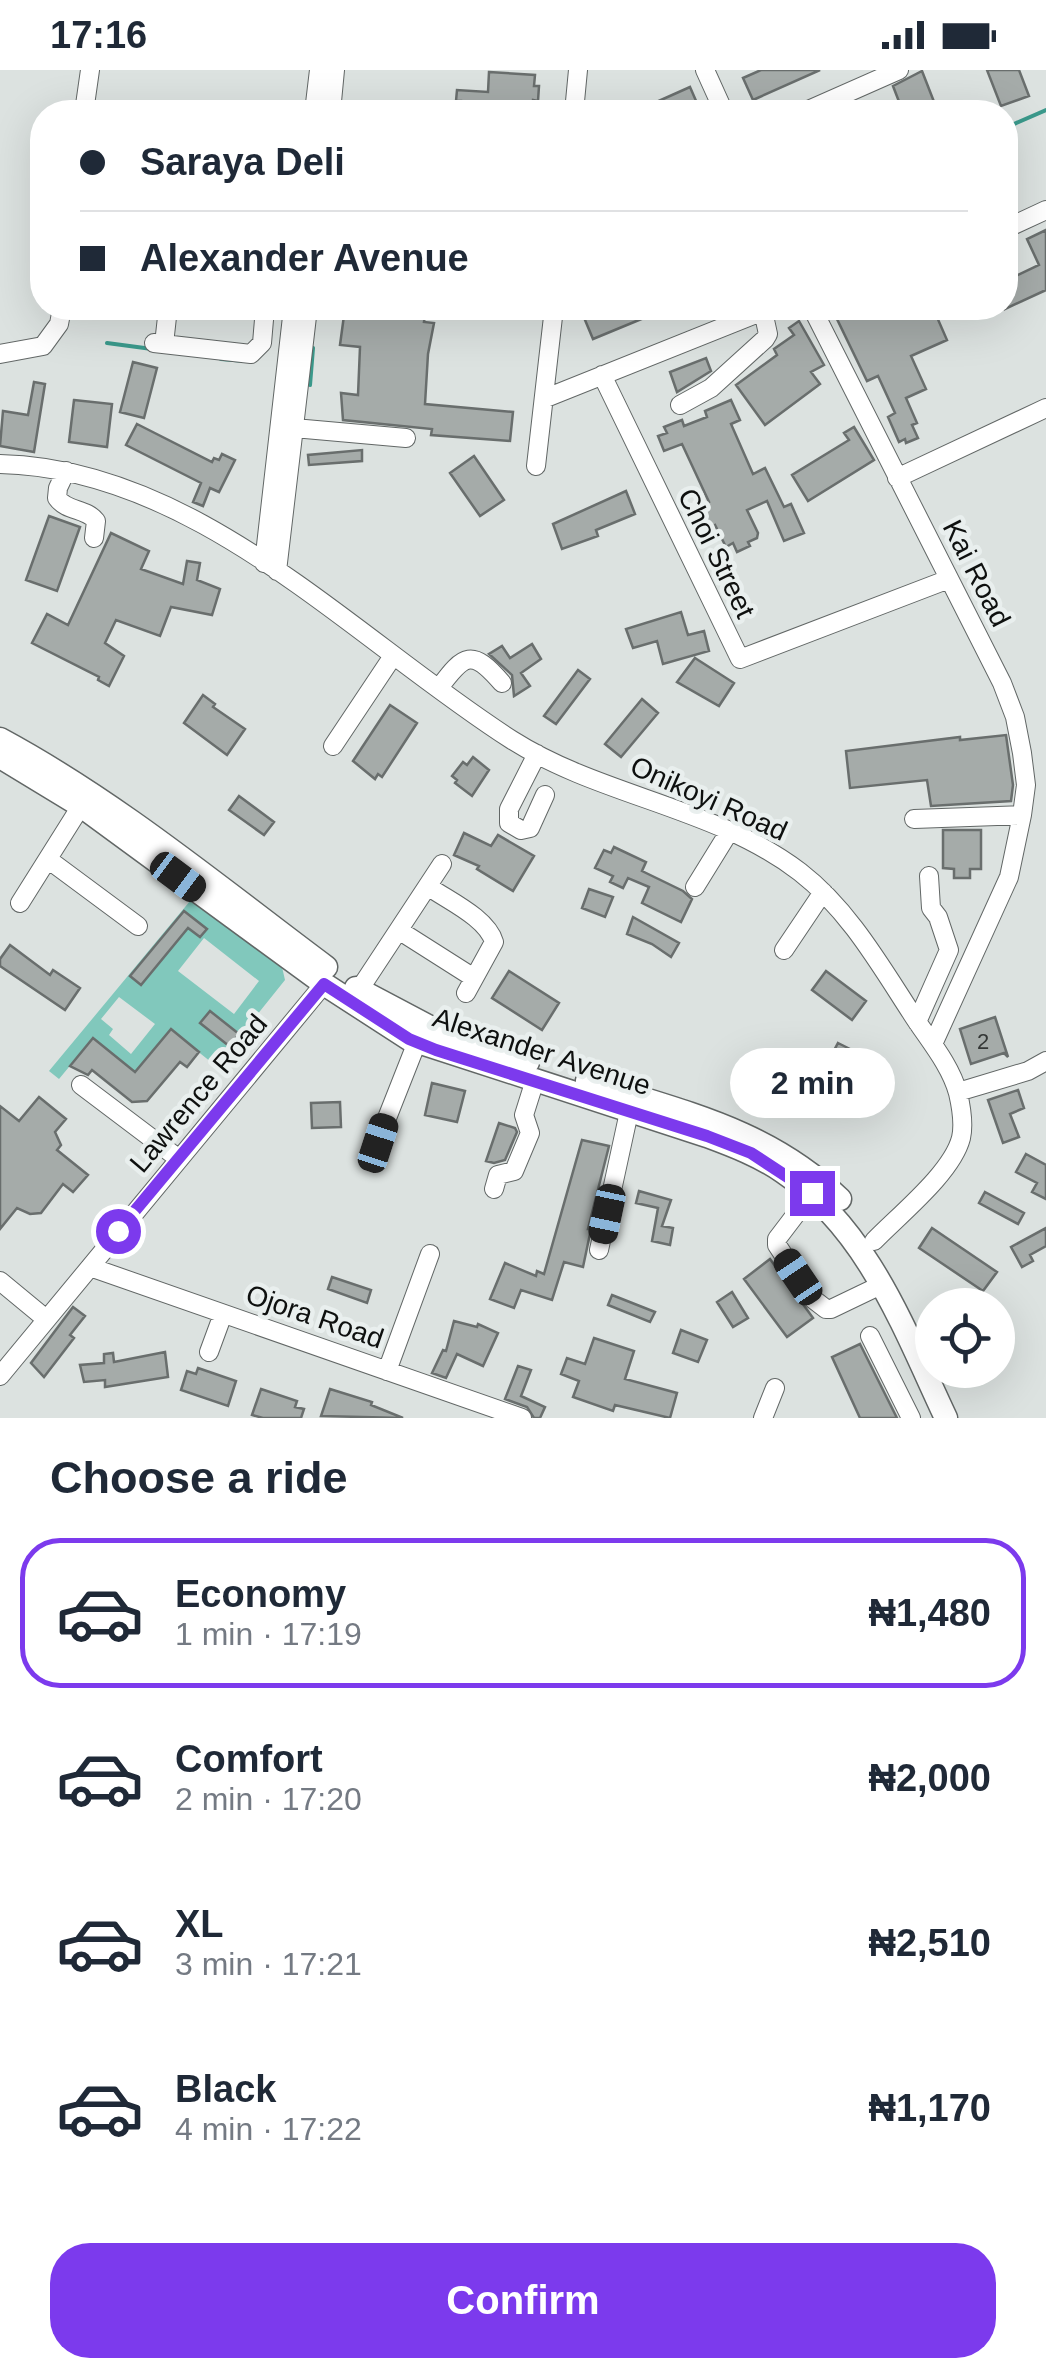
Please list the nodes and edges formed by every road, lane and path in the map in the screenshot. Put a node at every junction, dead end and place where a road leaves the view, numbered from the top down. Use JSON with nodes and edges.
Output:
{"nodes":[{"id":1,"x":90,"y":70,"type":"edge"},
{"id":2,"x":319,"y":70,"type":"edge"},
{"id":3,"x":336,"y":70,"type":"edge"},
{"id":4,"x":578,"y":70,"type":"edge"},
{"id":5,"x":705,"y":70,"type":"edge"},
{"id":6,"x":899,"y":70,"type":"edge"},
{"id":7,"x":867,"y":76,"type":"edge"},
{"id":8,"x":86,"y":100,"type":"edge"},
{"id":9,"x":315,"y":100,"type":"edge"},
{"id":10,"x":332,"y":100,"type":"edge"},
{"id":11,"x":575,"y":100,"type":"edge"},
{"id":12,"x":719,"y":100,"type":"edge"},
{"id":13,"x":825,"y":100,"type":"edge"},
{"id":14,"x":1046,"y":210,"type":"edge"},
{"id":15,"x":1018,"y":223,"type":"edge"},
{"id":16,"x":60,"y":320,"type":"edge"},
{"id":17,"x":165,"y":320,"type":"edge"},
{"id":18,"x":264,"y":320,"type":"edge"},
{"id":19,"x":279,"y":320,"type":"edge"},
{"id":20,"x":291,"y":320,"type":"edge"},
{"id":21,"x":307,"y":320,"type":"edge"},
{"id":22,"x":553,"y":320,"type":"edge"},
{"id":23,"x":740,"y":320,"type":"edge"},
{"id":24,"x":767,"y":320,"type":"edge"},
{"id":25,"x":826,"y":320,"type":"edge"},
{"id":26,"x":0,"y":354,"type":"edge"},
{"id":27,"x":287,"y":359,"type":"junction"},
{"id":28,"x":602,"y":376,"type":"junction"},
{"id":29,"x":546,"y":398,"type":"junction"},
{"id":30,"x":680,"y":405,"type":"dead end"},
{"id":31,"x":1046,"y":408,"type":"edge"},
{"id":32,"x":294,"y":428,"type":"junction"},
{"id":33,"x":406,"y":438,"type":"dead end"},
{"id":34,"x":0,"y":464,"type":"edge"},
{"id":35,"x":536,"y":466,"type":"dead end"},
{"id":36,"x":66,"y":472,"type":"junction"},
{"id":37,"x":897,"y":478,"type":"junction"},
{"id":38,"x":94,"y":538,"type":"dead end"},
{"id":39,"x":270,"y":567,"type":"junction"},
{"id":40,"x":949,"y":579,"type":"junction"},
{"id":41,"x":393,"y":656,"type":"junction"},
{"id":42,"x":502,"y":683,"type":"dead end"},
{"id":43,"x":439,"y":688,"type":"junction"},
{"id":44,"x":0,"y":739,"type":"edge"},
{"id":45,"x":333,"y":746,"type":"dead end"},
{"id":46,"x":537,"y":754,"type":"junction"},
{"id":47,"x":0,"y":757,"type":"edge"},
{"id":48,"x":544,"y":795,"type":"dead end"},
{"id":49,"x":81,"y":806,"type":"junction"},
{"id":50,"x":1022,"y":815,"type":"junction"},
{"id":51,"x":914,"y":818,"type":"dead end"},
{"id":52,"x":729,"y":832,"type":"junction"},
{"id":53,"x":49,"y":860,"type":"junction"},
{"id":54,"x":442,"y":864,"type":"dead end"},
{"id":55,"x":928,"y":876,"type":"dead end"},
{"id":56,"x":695,"y":887,"type":"dead end"},
{"id":57,"x":429,"y":888,"type":"junction"},
{"id":58,"x":823,"y":892,"type":"junction"},
{"id":59,"x":20,"y":903,"type":"dead end"},
{"id":60,"x":138,"y":926,"type":"dead end"},
{"id":61,"x":400,"y":931,"type":"junction"},
{"id":62,"x":784,"y":950,"type":"dead end"},
{"id":63,"x":324,"y":984,"type":"junction"},
{"id":64,"x":358,"y":990,"type":"junction"},
{"id":65,"x":918,"y":1022,"type":"junction"},
{"id":66,"x":417,"y":1042,"type":"junction"},
{"id":67,"x":933,"y":1044,"type":"junction"},
{"id":68,"x":1046,"y":1061,"type":"edge"},
{"id":69,"x":534,"y":1080,"type":"junction"},
{"id":70,"x":81,"y":1085,"type":"dead end"},
{"id":71,"x":958,"y":1092,"type":"junction"},
{"id":72,"x":630,"y":1112,"type":"junction"},
{"id":73,"x":372,"y":1156,"type":"dead end"},
{"id":74,"x":179,"y":1159,"type":"junction"},
{"id":75,"x":494,"y":1189,"type":"dead end"},
{"id":76,"x":812,"y":1193,"type":"junction"},
{"id":77,"x":874,"y":1242,"type":"junction"},
{"id":78,"x":599,"y":1250,"type":"dead end"},
{"id":79,"x":430,"y":1254,"type":"dead end"},
{"id":80,"x":90,"y":1267,"type":"junction"},
{"id":81,"x":798,"y":1277,"type":"dead end"},
{"id":82,"x":0,"y":1281,"type":"edge"},
{"id":83,"x":881,"y":1285,"type":"junction"},
{"id":84,"x":813,"y":1300,"type":"dead end"},
{"id":85,"x":224,"y":1314,"type":"junction"},
{"id":86,"x":46,"y":1319,"type":"junction"},
{"id":87,"x":915,"y":1323,"type":"edge"},
{"id":88,"x":870,"y":1336,"type":"dead end"},
{"id":89,"x":209,"y":1352,"type":"dead end"},
{"id":90,"x":387,"y":1371,"type":"junction"},
{"id":91,"x":0,"y":1376,"type":"edge"},
{"id":92,"x":775,"y":1388,"type":"dead end"},
{"id":93,"x":948,"y":1388,"type":"edge"},
{"id":94,"x":522,"y":1418,"type":"edge"},
{"id":95,"x":762,"y":1418,"type":"edge"},
{"id":96,"x":911,"y":1418,"type":"edge"},
{"id":97,"x":946,"y":1418,"type":"edge"},
{"id":98,"x":962,"y":1418,"type":"edge"}],
"edges":[{"from":1,"to":8,"type":"street"},
{"from":2,"to":9,"type":"street"},
{"from":3,"to":10,"type":"street"},
{"from":4,"to":11,"type":"street"},
{"from":5,"to":12,"type":"street"},
{"from":6,"to":7,"type":"street"},
{"from":7,"to":13,"type":"street"},
{"from":14,"to":15,"type":"street"},
{"from":16,"to":26,"type":"street"},
{"from":17,"to":18,"type":"street"},
{"from":19,"to":27,"type":"street"},
{"from":20,"to":27,"type":"street"},
{"from":21,"to":32,"type":"street"},
{"from":22,"to":29,"type":"street"},
{"from":23,"to":28,"type":"street"},
{"from":24,"to":30,"type":"street"},
{"from":25,"to":37,"type":"street","name":"Kai Road"},
{"from":27,"to":39,"type":"street"},
{"from":28,"to":29,"type":"street"},
{"from":28,"to":40,"type":"street","name":"Choi Street"},
{"from":29,"to":35,"type":"street"},
{"from":31,"to":37,"type":"street"},
{"from":32,"to":33,"type":"street"},
{"from":32,"to":39,"type":"street"},
{"from":34,"to":36,"type":"street","name":"Onikoyi Road"},
{"from":36,"to":38,"type":"street"},
{"from":36,"to":39,"type":"street","name":"Onikoyi Road"},
{"from":37,"to":40,"type":"street","name":"Kai Road"},
{"from":39,"to":41,"type":"street","name":"Onikoyi Road"},
{"from":40,"to":50,"type":"street","name":"Kai Road"},
{"from":41,"to":43,"type":"street","name":"Onikoyi Road"},
{"from":41,"to":45,"type":"street"},
{"from":42,"to":43,"type":"street"},
{"from":43,"to":46,"type":"street","name":"Onikoyi Road"},
{"from":44,"to":64,"type":"main road","name":"Alexander Avenue"},
{"from":46,"to":48,"type":"street"},
{"from":46,"to":52,"type":"street","name":"Onikoyi Road"},
{"from":47,"to":49,"type":"main road","name":"Alexander Avenue"},
{"from":49,"to":53,"type":"street"},
{"from":49,"to":63,"type":"main road","name":"Alexander Avenue"},
{"from":50,"to":51,"type":"street"},
{"from":50,"to":67,"type":"street","name":"Kai Road"},
{"from":52,"to":56,"type":"street"},
{"from":52,"to":58,"type":"street","name":"Onikoyi Road"},
{"from":53,"to":59,"type":"street"},
{"from":53,"to":60,"type":"street"},
{"from":54,"to":57,"type":"street"},
{"from":55,"to":65,"type":"street"},
{"from":57,"to":61,"type":"street"},
{"from":57,"to":61,"type":"street"},
{"from":58,"to":62,"type":"street"},
{"from":58,"to":65,"type":"street","name":"Onikoyi Road"},
{"from":61,"to":64,"type":"street"},
{"from":63,"to":66,"type":"main road","name":"Alexander Avenue"},
{"from":63,"to":74,"type":"street","name":"Lawrence Road"},
{"from":64,"to":77,"type":"main road","name":"Alexander Avenue"},
{"from":65,"to":67,"type":"street","name":"Onikoyi Road"},
{"from":66,"to":69,"type":"main road","name":"Alexander Avenue"},
{"from":66,"to":73,"type":"street"},
{"from":67,"to":71,"type":"street","name":"Onikoyi Road"},
{"from":68,"to":71,"type":"street"},
{"from":69,"to":72,"type":"main road","name":"Alexander Avenue"},
{"from":69,"to":75,"type":"street"},
{"from":70,"to":74,"type":"street"},
{"from":71,"to":77,"type":"street","name":"Onikoyi Road"},
{"from":72,"to":76,"type":"main road","name":"Alexander Avenue"},
{"from":72,"to":78,"type":"street"},
{"from":74,"to":80,"type":"street","name":"Lawrence Road"},
{"from":76,"to":81,"type":"street"},
{"from":76,"to":83,"type":"main road","name":"Alexander Avenue"},
{"from":77,"to":87,"type":"main road","name":"Alexander Avenue"},
{"from":79,"to":90,"type":"street"},
{"from":80,"to":85,"type":"street","name":"Ojora Road"},
{"from":80,"to":86,"type":"street","name":"Lawrence Road"},
{"from":82,"to":86,"type":"street"},
{"from":83,"to":84,"type":"street"},
{"from":83,"to":97,"type":"main road","name":"Alexander Avenue"},
{"from":85,"to":89,"type":"street"},
{"from":85,"to":90,"type":"street","name":"Ojora Road"},
{"from":86,"to":91,"type":"street","name":"Lawrence Road"},
{"from":88,"to":96,"type":"street"},
{"from":90,"to":94,"type":"street","name":"Ojora Road"},
{"from":92,"to":95,"type":"street"},
{"from":93,"to":98,"type":"main road"}]}
